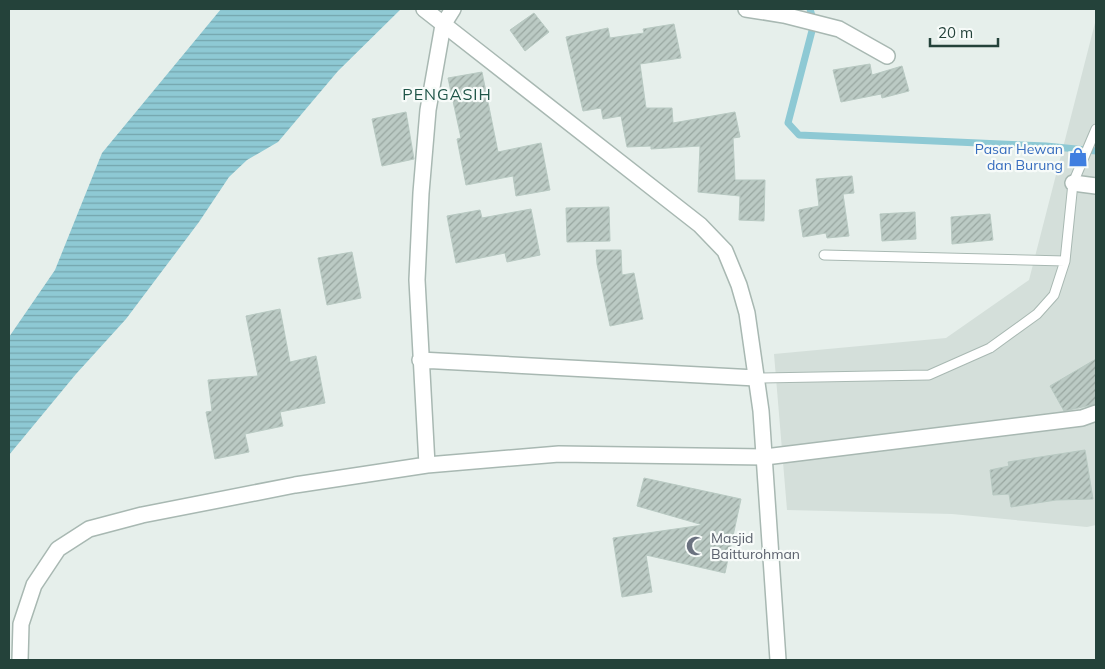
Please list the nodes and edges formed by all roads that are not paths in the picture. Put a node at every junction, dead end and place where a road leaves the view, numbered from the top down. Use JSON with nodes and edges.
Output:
{"nodes":[{"id":1,"x":453,"y":9,"type":"edge"},
{"id":2,"x":746,"y":9,"type":"edge"},
{"id":3,"x":426,"y":11,"type":"edge"},
{"id":4,"x":443,"y":25,"type":"junction"},
{"id":5,"x":887,"y":56,"type":"dead end"},
{"id":6,"x":1096,"y":129,"type":"edge"},
{"id":7,"x":1073,"y":183,"type":"junction"},
{"id":8,"x":1096,"y":186,"type":"edge"},
{"id":9,"x":824,"y":255,"type":"dead end"},
{"id":10,"x":1065,"y":261,"type":"junction"},
{"id":11,"x":420,"y":360,"type":"junction"},
{"id":12,"x":756,"y":378,"type":"junction"},
{"id":13,"x":1096,"y":414,"type":"edge"},
{"id":14,"x":765,"y":457,"type":"junction"},
{"id":15,"x":427,"y":465,"type":"junction"},
{"id":16,"x":20,"y":660,"type":"edge"},
{"id":17,"x":778,"y":660,"type":"edge"}],
"edges":[{"from":1,"to":4,"type":"street"},
{"from":2,"to":5,"type":"street"},
{"from":3,"to":4,"type":"street"},
{"from":4,"to":11,"type":"street"},
{"from":4,"to":12,"type":"street"},
{"from":6,"to":7,"type":"lane"},
{"from":7,"to":8,"type":"street"},
{"from":7,"to":10,"type":"lane"},
{"from":9,"to":10,"type":"lane"},
{"from":10,"to":12,"type":"lane"},
{"from":11,"to":12,"type":"street"},
{"from":11,"to":15,"type":"street"},
{"from":12,"to":14,"type":"street"},
{"from":13,"to":14,"type":"street"},
{"from":14,"to":15,"type":"street"},
{"from":14,"to":17,"type":"street"},
{"from":15,"to":16,"type":"street"}]}
